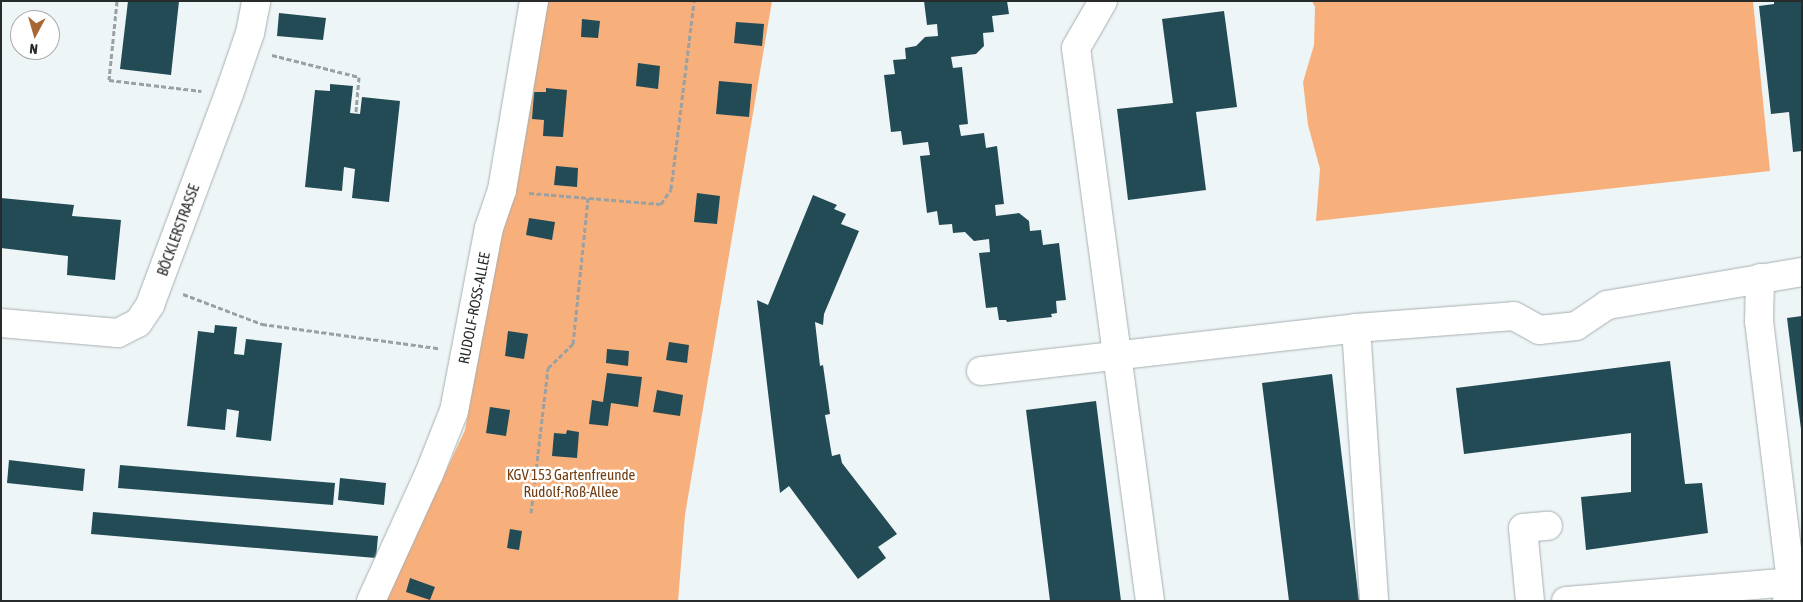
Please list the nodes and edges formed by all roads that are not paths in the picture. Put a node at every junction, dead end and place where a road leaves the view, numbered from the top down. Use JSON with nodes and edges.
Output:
{"nodes":[{"id":1,"x":256,"y":1,"type":"edge"},
{"id":2,"x":534,"y":1,"type":"edge"},
{"id":3,"x":1103,"y":1,"type":"edge"},
{"id":4,"x":1802,"y":272,"type":"edge"},
{"id":5,"x":1760,"y":278,"type":"junction"},
{"id":6,"x":1,"y":323,"type":"edge"},
{"id":7,"x":1356,"y":328,"type":"junction"},
{"id":8,"x":1118,"y":357,"type":"junction"},
{"id":9,"x":981,"y":372,"type":"dead end"},
{"id":10,"x":1548,"y":526,"type":"dead end"},
{"id":11,"x":1789,"y":591,"type":"edge"},
{"id":12,"x":371,"y":601,"type":"edge"},
{"id":13,"x":1150,"y":601,"type":"edge"},
{"id":14,"x":1374,"y":601,"type":"edge"},
{"id":15,"x":1530,"y":601,"type":"edge"},
{"id":16,"x":1566,"y":601,"type":"edge"}],
"edges":[{"from":1,"to":6,"type":"street","name":"BÖCKLERSTRASSE"},
{"from":2,"to":12,"type":"street","name":"RUDOLF-ROSS-ALLEE"},
{"from":3,"to":8,"type":"street"},
{"from":4,"to":5,"type":"street"},
{"from":5,"to":7,"type":"street"},
{"from":5,"to":11,"type":"street"},
{"from":7,"to":8,"type":"street"},
{"from":7,"to":14,"type":"street"},
{"from":8,"to":9,"type":"street"},
{"from":8,"to":13,"type":"street"},
{"from":10,"to":15,"type":"street"},
{"from":11,"to":16,"type":"street"}]}
